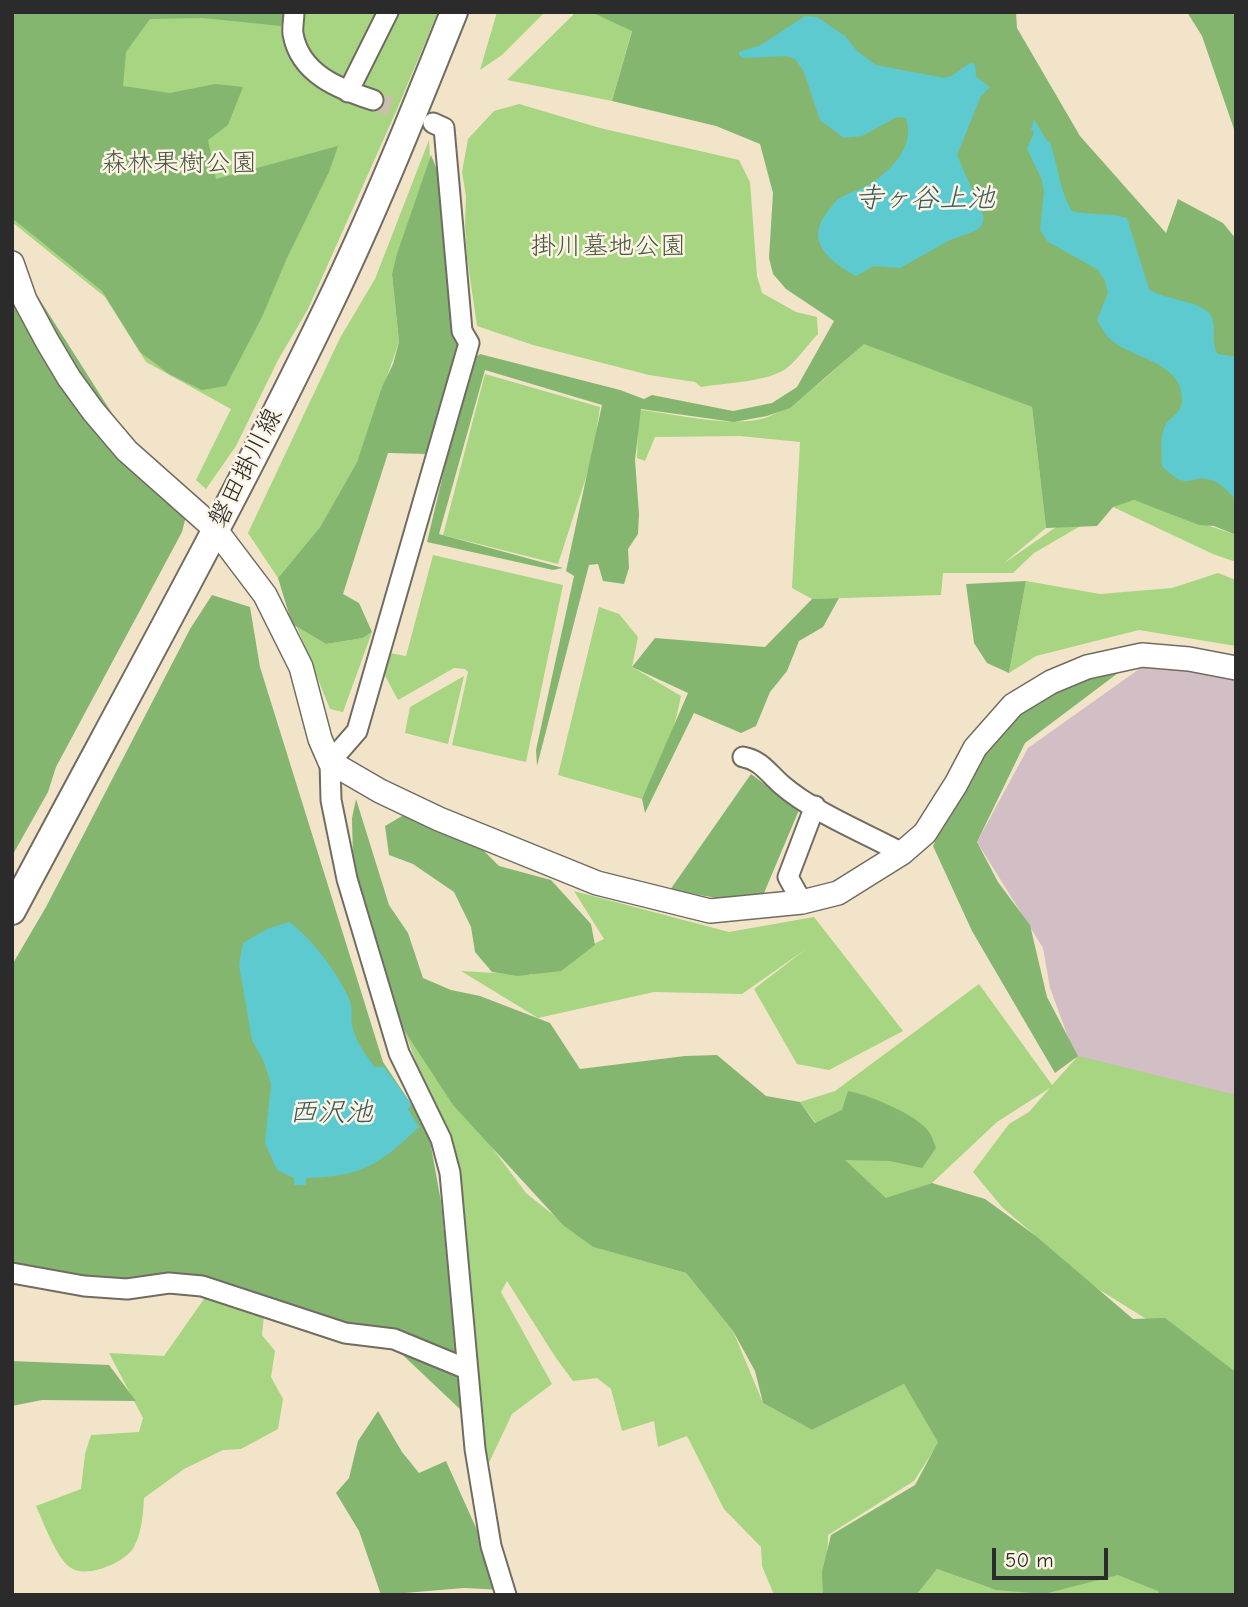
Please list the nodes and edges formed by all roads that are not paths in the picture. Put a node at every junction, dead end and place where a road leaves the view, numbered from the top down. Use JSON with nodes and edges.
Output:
{"nodes":[{"id":1,"x":294,"y":12,"type":"edge"},
{"id":2,"x":388,"y":12,"type":"edge"},
{"id":3,"x":454,"y":12,"type":"edge"},
{"id":4,"x":348,"y":92,"type":"junction"},
{"id":5,"x":373,"y":100,"type":"tunnel mouth"},
{"id":6,"x":433,"y":123,"type":"tunnel mouth"},
{"id":7,"x":12,"y":263,"type":"edge"},
{"id":8,"x":215,"y":529,"type":"junction"},
{"id":9,"x":1236,"y":668,"type":"edge"},
{"id":10,"x":743,"y":757,"type":"dead end"},
{"id":11,"x":330,"y":762,"type":"junction"},
{"id":12,"x":815,"y":806,"type":"junction"},
{"id":13,"x":902,"y":853,"type":"junction"},
{"id":14,"x":802,"y":902,"type":"junction"},
{"id":15,"x":12,"y":911,"type":"edge"},
{"id":16,"x":12,"y":1273,"type":"edge"},
{"id":17,"x":467,"y":1369,"type":"junction"},
{"id":18,"x":506,"y":1595,"type":"edge"}],
"edges":[{"from":1,"to":4,"type":"street"},
{"from":2,"to":4,"type":"street"},
{"from":3,"to":8,"type":"main road","name":"磐田掛川線"},
{"from":4,"to":5,"type":"street"},
{"from":6,"to":11,"type":"street"},
{"from":7,"to":8,"type":"street"},
{"from":8,"to":11,"type":"street"},
{"from":8,"to":15,"type":"main road","name":"磐田掛川線"},
{"from":9,"to":13,"type":"street"},
{"from":10,"to":12,"type":"street"},
{"from":11,"to":14,"type":"street"},
{"from":11,"to":17,"type":"street"},
{"from":12,"to":13,"type":"street"},
{"from":12,"to":14,"type":"street"},
{"from":13,"to":14,"type":"street"},
{"from":16,"to":17,"type":"street"},
{"from":17,"to":18,"type":"street"}]}
